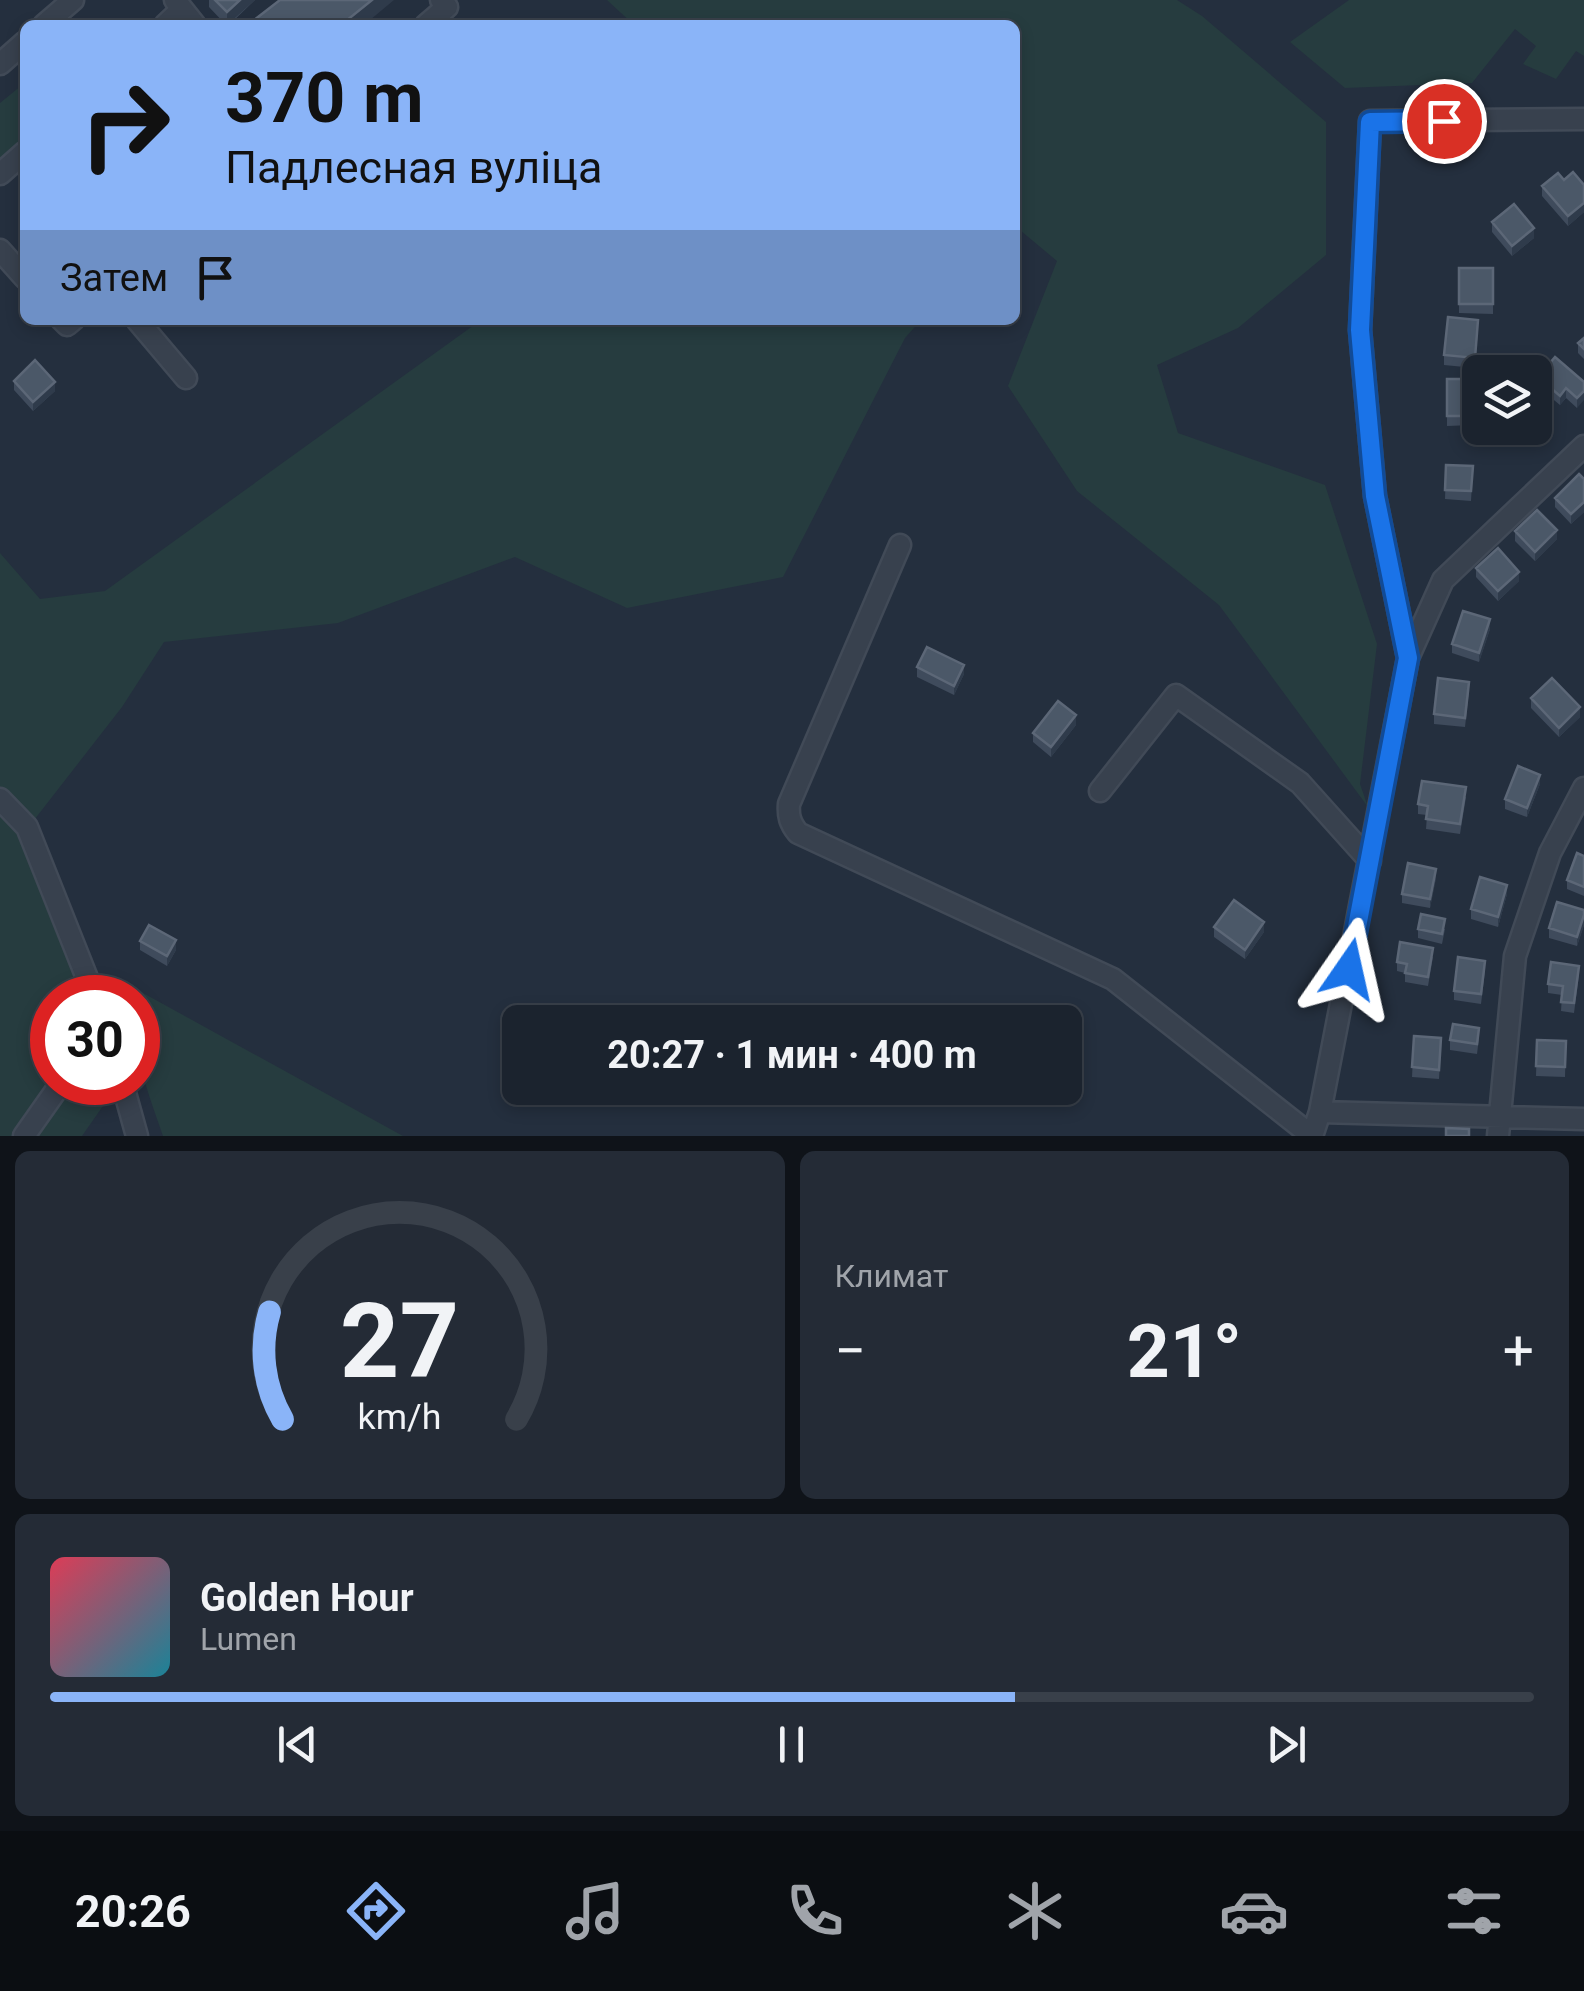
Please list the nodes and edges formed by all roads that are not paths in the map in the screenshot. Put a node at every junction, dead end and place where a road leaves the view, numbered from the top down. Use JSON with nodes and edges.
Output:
{"nodes":[{"id":1,"x":73,"y":0,"type":"edge"},
{"id":2,"x":441,"y":0,"type":"edge"},
{"id":3,"x":50,"y":20,"type":"edge"},
{"id":4,"x":432,"y":20,"type":"edge"},
{"id":5,"x":20,"y":46,"type":"edge"},
{"id":6,"x":0,"y":64,"type":"edge"},
{"id":7,"x":1584,"y":120,"type":"edge"},
{"id":8,"x":20,"y":156,"type":"edge"},
{"id":9,"x":0,"y":174,"type":"edge"},
{"id":10,"x":0,"y":250,"type":"edge"},
{"id":11,"x":20,"y":272,"type":"edge"},
{"id":12,"x":141,"y":325,"type":"edge"},
{"id":13,"x":186,"y":378,"type":"dead end"},
{"id":14,"x":1584,"y":446,"type":"edge"},
{"id":15,"x":900,"y":544,"type":"dead end"},
{"id":16,"x":1408,"y":658,"type":"junction"},
{"id":17,"x":1584,"y":788,"type":"edge"},
{"id":18,"x":1100,"y":790,"type":"dead end"},
{"id":19,"x":0,"y":799,"type":"edge"},
{"id":20,"x":1370,"y":861,"type":"junction"},
{"id":21,"x":86,"y":975,"type":"edge"},
{"id":22,"x":46,"y":1105,"type":"edge"},
{"id":23,"x":128,"y":1105,"type":"edge"},
{"id":24,"x":1320,"y":1112,"type":"junction"},
{"id":25,"x":1584,"y":1119,"type":"edge"},
{"id":26,"x":1498,"y":1126,"type":"edge"},
{"id":27,"x":24,"y":1136,"type":"edge"},
{"id":28,"x":137,"y":1136,"type":"edge"},
{"id":29,"x":1312,"y":1136,"type":"edge"}],
"edges":[{"from":1,"to":3,"type":"street"},
{"from":2,"to":4,"type":"street"},
{"from":5,"to":6,"type":"street"},
{"from":7,"to":16,"type":"street"},
{"from":8,"to":9,"type":"street"},
{"from":10,"to":11,"type":"street"},
{"from":12,"to":13,"type":"street"},
{"from":14,"to":16,"type":"street"},
{"from":15,"to":29,"type":"street"},
{"from":16,"to":20,"type":"street"},
{"from":17,"to":26,"type":"street"},
{"from":18,"to":20,"type":"street"},
{"from":19,"to":21,"type":"street"},
{"from":20,"to":24,"type":"street"},
{"from":22,"to":27,"type":"street"},
{"from":23,"to":28,"type":"street"},
{"from":24,"to":26,"type":"street"},
{"from":24,"to":29,"type":"street"},
{"from":25,"to":26,"type":"street"}]}
